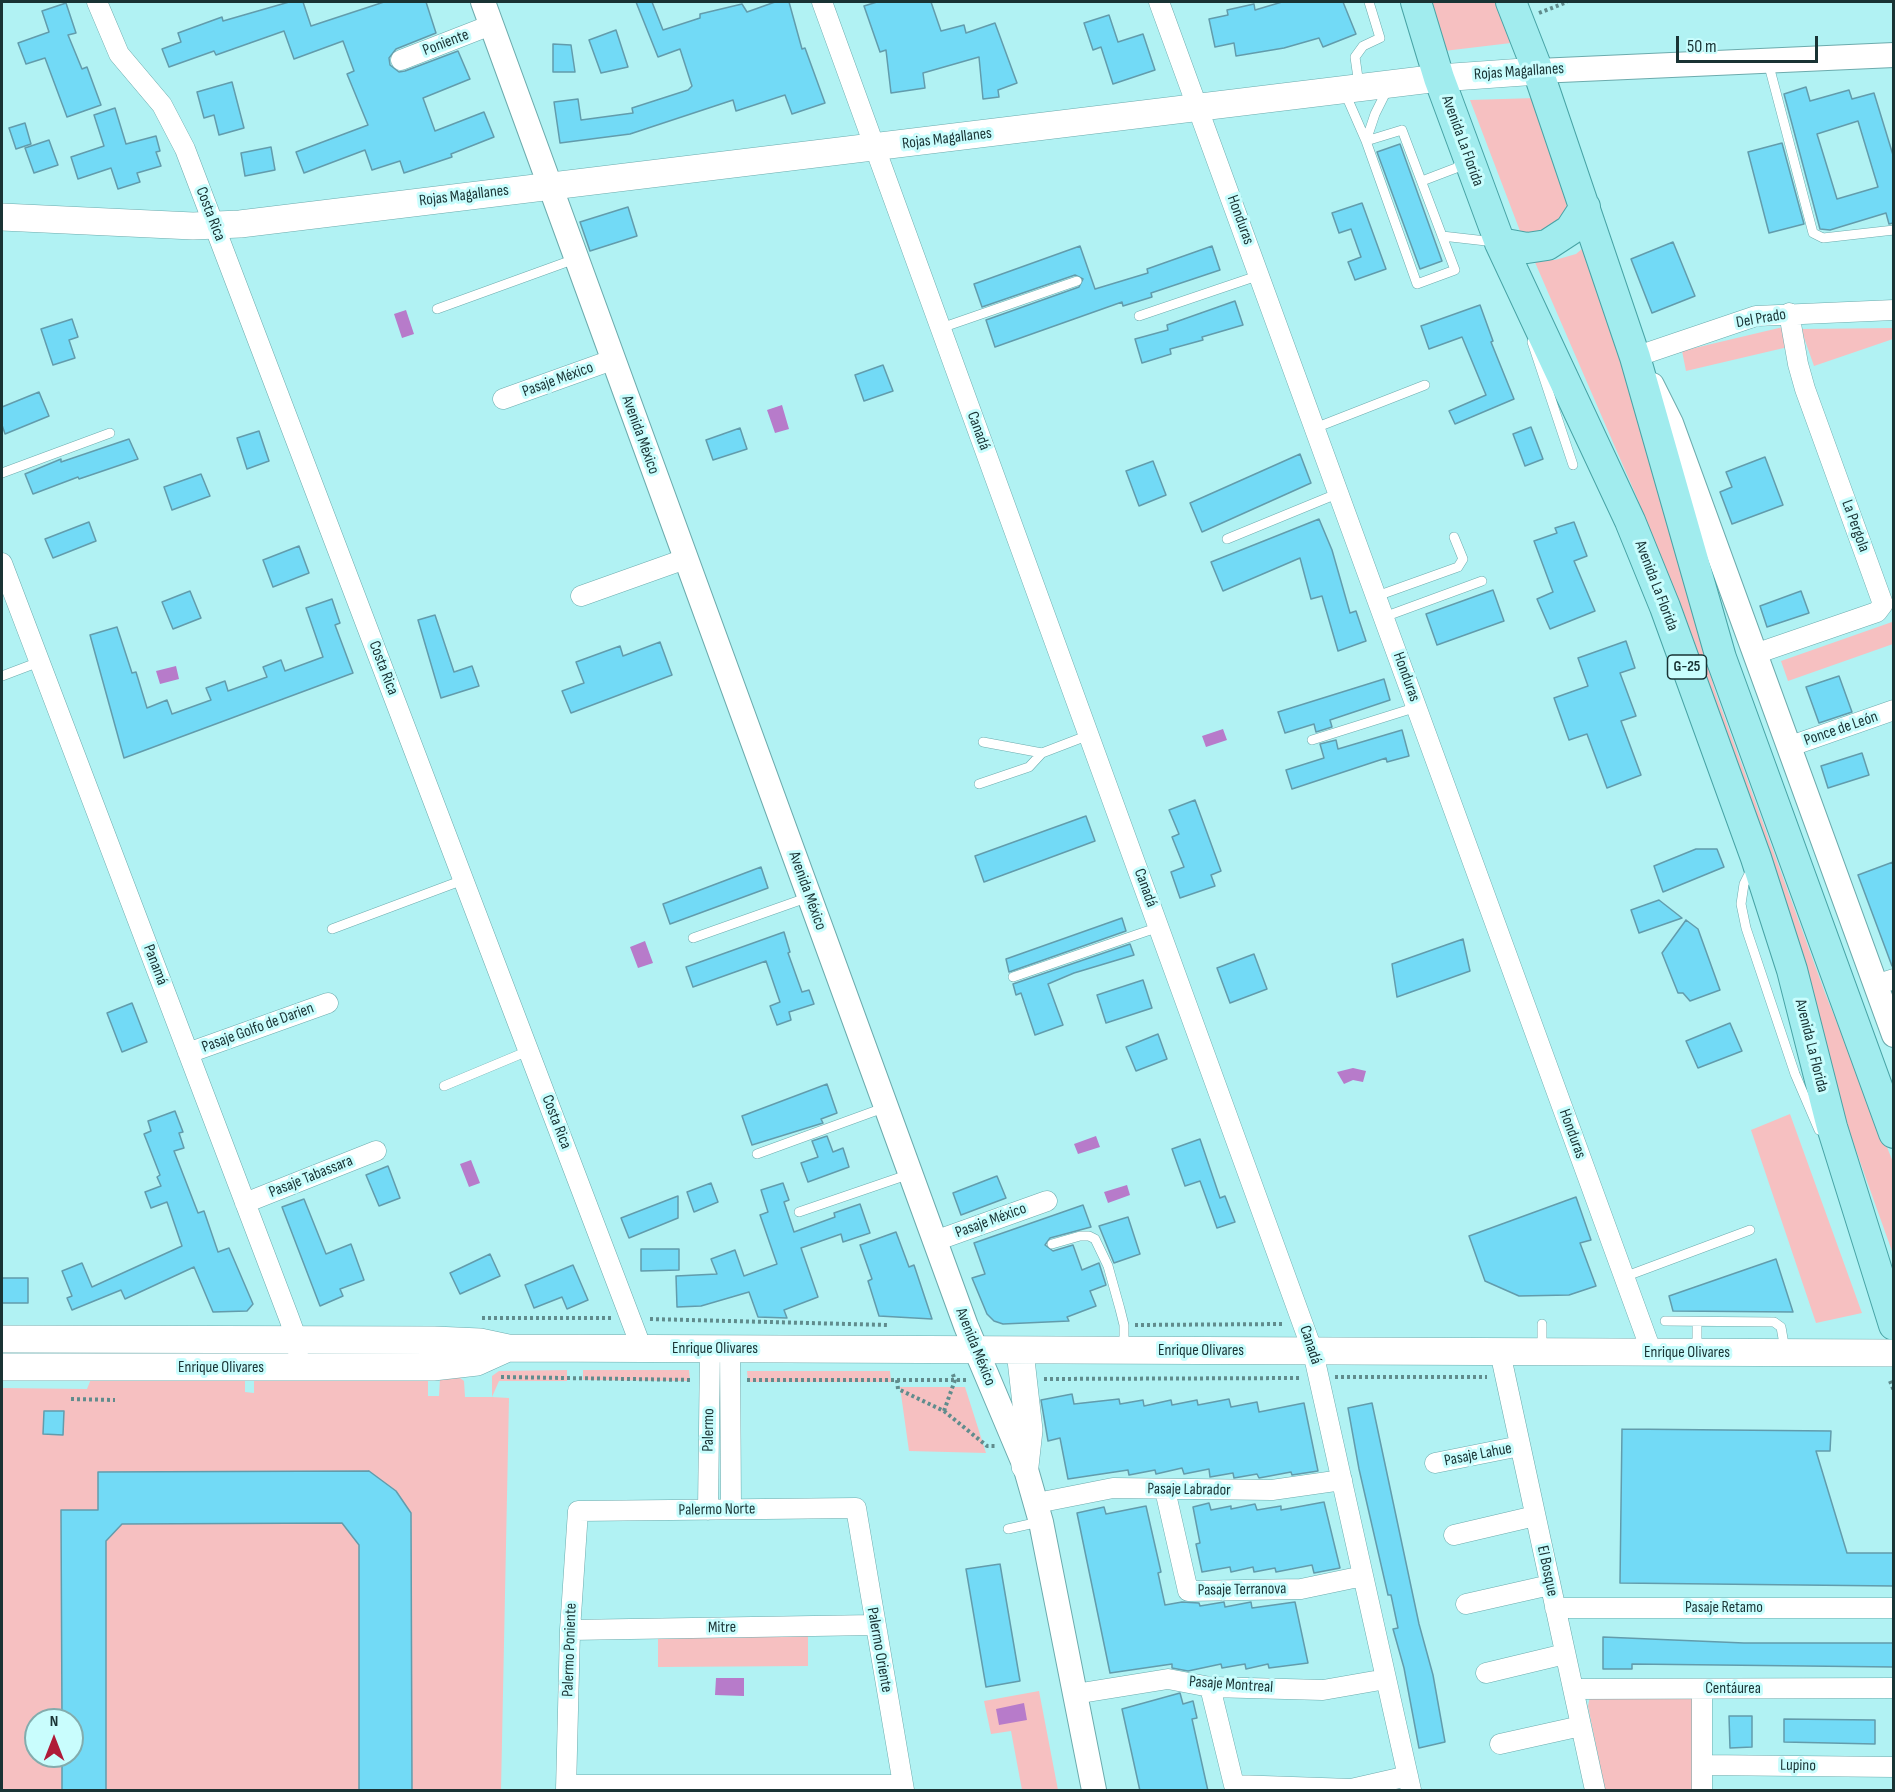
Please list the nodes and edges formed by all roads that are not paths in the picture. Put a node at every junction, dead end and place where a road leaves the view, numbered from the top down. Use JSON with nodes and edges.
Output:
{"nodes":[{"id":1,"x":97,"y":2,"type":"edge"},
{"id":2,"x":483,"y":2,"type":"edge"},
{"id":3,"x":822,"y":2,"type":"edge"},
{"id":4,"x":1159,"y":2,"type":"edge"},
{"id":5,"x":1369,"y":2,"type":"edge"},
{"id":6,"x":1416,"y":2,"type":"edge"},
{"id":7,"x":1515,"y":11,"type":"edge"},
{"id":8,"x":491,"y":25,"type":"junction"},
{"id":9,"x":1893,"y":55,"type":"edge"},
{"id":10,"x":401,"y":60,"type":"dead end"},
{"id":11,"x":1768,"y":60,"type":"junction"},
{"id":12,"x":1538,"y":71,"type":"junction"},
{"id":13,"x":1439,"y":78,"type":"junction"},
{"id":14,"x":1389,"y":85,"type":"junction"},
{"id":15,"x":1352,"y":90,"type":"junction"},
{"id":16,"x":1199,"y":108,"type":"junction"},
{"id":17,"x":1366,"y":141,"type":"junction"},
{"id":18,"x":875,"y":147,"type":"junction"},
{"id":19,"x":1467,"y":157,"type":"junction"},
{"id":20,"x":1422,"y":181,"type":"junction"},
{"id":21,"x":548,"y":186,"type":"junction"},
{"id":22,"x":1585,"y":207,"type":"junction"},
{"id":23,"x":2,"y":217,"type":"edge"},
{"id":24,"x":215,"y":226,"type":"junction"},
{"id":25,"x":1893,"y":230,"type":"edge"},
{"id":26,"x":1443,"y":236,"type":"junction"},
{"id":27,"x":1500,"y":243,"type":"junction"},
{"id":28,"x":575,"y":259,"type":"junction"},
{"id":29,"x":1260,"y":275,"type":"junction"},
{"id":30,"x":1077,"y":282,"type":"dead end"},
{"id":31,"x":437,"y":309,"type":"dead end"},
{"id":32,"x":1893,"y":310,"type":"edge"},
{"id":33,"x":1789,"y":313,"type":"junction"},
{"id":34,"x":1139,"y":316,"type":"dead end"},
{"id":35,"x":1527,"y":326,"type":"dead end"},
{"id":36,"x":941,"y":328,"type":"junction"},
{"id":37,"x":1531,"y":337,"type":"dead end"},
{"id":38,"x":1635,"y":357,"type":"junction"},
{"id":39,"x":612,"y":360,"type":"junction"},
{"id":40,"x":1425,"y":385,"type":"dead end"},
{"id":41,"x":503,"y":399,"type":"dead end"},
{"id":42,"x":1315,"y":428,"type":"junction"},
{"id":43,"x":110,"y":433,"type":"dead end"},
{"id":44,"x":1573,"y":465,"type":"dead end"},
{"id":45,"x":2,"y":473,"type":"edge"},
{"id":46,"x":1339,"y":493,"type":"junction"},
{"id":47,"x":1454,"y":537,"type":"dead end"},
{"id":48,"x":1227,"y":539,"type":"dead end"},
{"id":49,"x":685,"y":560,"type":"junction"},
{"id":50,"x":2,"y":563,"type":"edge"},
{"id":51,"x":1482,"y":581,"type":"dead end"},
{"id":52,"x":581,"y":596,"type":"dead end"},
{"id":53,"x":1377,"y":596,"type":"junction"},
{"id":54,"x":1384,"y":616,"type":"junction"},
{"id":55,"x":1755,"y":654,"type":"junction"},
{"id":56,"x":39,"y":662,"type":"junction"},
{"id":57,"x":2,"y":676,"type":"edge"},
{"id":58,"x":1417,"y":707,"type":"junction"},
{"id":59,"x":1893,"y":710,"type":"edge"},
{"id":60,"x":1089,"y":735,"type":"junction"},
{"id":61,"x":1312,"y":740,"type":"dead end"},
{"id":62,"x":983,"y":742,"type":"dead end"},
{"id":63,"x":1788,"y":747,"type":"junction"},
{"id":64,"x":1042,"y":753,"type":"junction"},
{"id":65,"x":979,"y":784,"type":"dead end"},
{"id":66,"x":1756,"y":858,"type":"junction"},
{"id":67,"x":463,"y":880,"type":"junction"},
{"id":68,"x":809,"y":897,"type":"junction"},
{"id":69,"x":1159,"y":927,"type":"junction"},
{"id":70,"x":332,"y":930,"type":"dead end"},
{"id":71,"x":693,"y":938,"type":"dead end"},
{"id":72,"x":1013,"y":976,"type":"dead end"},
{"id":73,"x":1884,"y":982,"type":"edge"},
{"id":74,"x":328,"y":1003,"type":"dead end"},
{"id":75,"x":1893,"y":1035,"type":"edge"},
{"id":76,"x":528,"y":1051,"type":"junction"},
{"id":77,"x":188,"y":1053,"type":"junction"},
{"id":78,"x":444,"y":1086,"type":"dead end"},
{"id":79,"x":886,"y":1107,"type":"junction"},
{"id":80,"x":1893,"y":1133,"type":"edge"},
{"id":81,"x":1823,"y":1138,"type":"dead end"},
{"id":82,"x":1828,"y":1148,"type":"dead end"},
{"id":83,"x":376,"y":1151,"type":"dead end"},
{"id":84,"x":758,"y":1154,"type":"dead end"},
{"id":85,"x":910,"y":1174,"type":"junction"},
{"id":86,"x":1853,"y":1197,"type":"junction"},
{"id":87,"x":1047,"y":1201,"type":"dead end"},
{"id":88,"x":245,"y":1203,"type":"junction"},
{"id":89,"x":800,"y":1212,"type":"dead end"},
{"id":90,"x":1750,"y":1230,"type":"dead end"},
{"id":91,"x":935,"y":1241,"type":"junction"},
{"id":92,"x":1052,"y":1244,"type":"dead end"},
{"id":93,"x":1624,"y":1276,"type":"junction"},
{"id":94,"x":1665,"y":1321,"type":"dead end"},
{"id":95,"x":1697,"y":1322,"type":"junction"},
{"id":96,"x":1542,"y":1324,"type":"dead end"},
{"id":97,"x":1893,"y":1325,"type":"edge"},
{"id":98,"x":2,"y":1339,"type":"edge"},
{"id":99,"x":297,"y":1340,"type":"junction"},
{"id":100,"x":508,"y":1348,"type":"junction"},
{"id":101,"x":642,"y":1349,"type":"junction"},
{"id":102,"x":720,"y":1349,"type":"junction"},
{"id":103,"x":975,"y":1350,"type":"junction"},
{"id":104,"x":1020,"y":1351,"type":"junction"},
{"id":105,"x":1124,"y":1351,"type":"junction"},
{"id":106,"x":1313,"y":1352,"type":"junction"},
{"id":107,"x":1786,"y":1352,"type":"junction"},
{"id":108,"x":1542,"y":1353,"type":"junction"},
{"id":109,"x":1652,"y":1353,"type":"junction"},
{"id":110,"x":1697,"y":1353,"type":"junction"},
{"id":111,"x":1893,"y":1353,"type":"edge"},
{"id":112,"x":1503,"y":1364,"type":"junction"},
{"id":113,"x":2,"y":1366,"type":"edge"},
{"id":114,"x":300,"y":1368,"type":"junction"},
{"id":115,"x":1520,"y":1446,"type":"junction"},
{"id":116,"x":1021,"y":1456,"type":"junction"},
{"id":117,"x":1435,"y":1463,"type":"dead end"},
{"id":118,"x":1342,"y":1480,"type":"junction"},
{"id":119,"x":1165,"y":1490,"type":"junction"},
{"id":120,"x":856,"y":1508,"type":"joint"},
{"id":121,"x":731,"y":1509,"type":"junction"},
{"id":122,"x":708,"y":1510,"type":"junction"},
{"id":123,"x":578,"y":1511,"type":"joint"},
{"id":124,"x":1039,"y":1512,"type":"junction"},
{"id":125,"x":1536,"y":1516,"type":"junction"},
{"id":126,"x":1008,"y":1529,"type":"dead end"},
{"id":127,"x":1454,"y":1535,"type":"dead end"},
{"id":128,"x":1363,"y":1576,"type":"junction"},
{"id":129,"x":1550,"y":1585,"type":"junction"},
{"id":130,"x":1466,"y":1604,"type":"dead end"},
{"id":131,"x":1555,"y":1608,"type":"junction"},
{"id":132,"x":1893,"y":1608,"type":"edge"},
{"id":133,"x":874,"y":1625,"type":"junction"},
{"id":134,"x":570,"y":1630,"type":"junction"},
{"id":135,"x":1565,"y":1654,"type":"junction"},
{"id":136,"x":1486,"y":1673,"type":"dead end"},
{"id":137,"x":1386,"y":1679,"type":"junction"},
{"id":138,"x":1210,"y":1687,"type":"junction"},
{"id":139,"x":1893,"y":1688,"type":"edge"},
{"id":140,"x":1573,"y":1689,"type":"junction"},
{"id":141,"x":1702,"y":1689,"type":"junction"},
{"id":142,"x":1075,"y":1694,"type":"junction"},
{"id":143,"x":1581,"y":1726,"type":"junction"},
{"id":144,"x":1500,"y":1744,"type":"dead end"},
{"id":145,"x":1703,"y":1765,"type":"junction"},
{"id":146,"x":1893,"y":1767,"type":"edge"},
{"id":147,"x":1410,"y":1783,"type":"edge"},
{"id":148,"x":566,"y":1788,"type":"edge"},
{"id":149,"x":903,"y":1788,"type":"edge"},
{"id":150,"x":1094,"y":1791,"type":"edge"},
{"id":151,"x":1595,"y":1791,"type":"edge"},
{"id":152,"x":1702,"y":1791,"type":"edge"}],
"edges":[{"from":1,"to":24,"type":"street","name":"Costa Rica"},
{"from":2,"to":8,"type":"street","name":"Avenida México"},
{"from":3,"to":18,"type":"street","name":"Canadá"},
{"from":4,"to":16,"type":"street","name":"Honduras"},
{"from":5,"to":15,"type":"lane"},
{"from":6,"to":13,"type":"main road","name":"Avenida La Florida","number":"G-25"},
{"from":7,"to":12,"type":"main road","number":"G-25"},
{"from":8,"to":10,"type":"street","name":"Poniente"},
{"from":8,"to":21,"type":"street","name":"Avenida México"},
{"from":9,"to":11,"type":"street","name":"Rojas Magallanes"},
{"from":11,"to":12,"type":"street","name":"Rojas Magallanes"},
{"from":11,"to":25,"type":"lane"},
{"from":12,"to":13,"type":"main road","name":"Rojas Magallanes"},
{"from":12,"to":22,"type":"main road","number":"G-25"},
{"from":13,"to":14,"type":"main road","name":"Rojas Magallanes"},
{"from":13,"to":19,"type":"main road","name":"Avenida La Florida","number":"G-25"},
{"from":14,"to":15,"type":"main road","name":"Rojas Magallanes"},
{"from":14,"to":17,"type":"lane"},
{"from":15,"to":16,"type":"main road","name":"Rojas Magallanes"},
{"from":15,"to":17,"type":"lane"},
{"from":16,"to":18,"type":"main road","name":"Rojas Magallanes"},
{"from":16,"to":29,"type":"street","name":"Honduras"},
{"from":17,"to":20,"type":"lane"},
{"from":17,"to":26,"type":"lane"},
{"from":18,"to":21,"type":"main road","name":"Rojas Magallanes"},
{"from":18,"to":36,"type":"street","name":"Canadá"},
{"from":19,"to":20,"type":"lane"},
{"from":19,"to":27,"type":"main road","name":"Avenida La Florida","number":"G-25"},
{"from":20,"to":26,"type":"lane"},
{"from":21,"to":24,"type":"main road","name":"Rojas Magallanes"},
{"from":21,"to":28,"type":"street","name":"Avenida México"},
{"from":22,"to":27,"type":"main road"},
{"from":22,"to":38,"type":"main road","number":"G-25"},
{"from":23,"to":24,"type":"main road","name":"Rojas Magallanes"},
{"from":24,"to":67,"type":"street","name":"Costa Rica"},
{"from":26,"to":27,"type":"lane"},
{"from":27,"to":35,"type":"lane"},
{"from":27,"to":66,"type":"main road","name":"Avenida La Florida","number":"G-25"},
{"from":28,"to":31,"type":"lane"},
{"from":28,"to":39,"type":"street","name":"Avenida México"},
{"from":29,"to":34,"type":"lane"},
{"from":29,"to":42,"type":"street","name":"Honduras"},
{"from":30,"to":36,"type":"lane"},
{"from":32,"to":33,"type":"street","name":"Del Prado"},
{"from":33,"to":38,"type":"street","name":"Del Prado"},
{"from":33,"to":55,"type":"street","name":"La Pergola"},
{"from":36,"to":60,"type":"street","name":"Canadá"},
{"from":37,"to":44,"type":"lane"},
{"from":38,"to":55,"type":"street"},
{"from":38,"to":80,"type":"main road","number":"G-25"},
{"from":39,"to":41,"type":"street","name":"Pasaje México"},
{"from":39,"to":49,"type":"street","name":"Avenida México"},
{"from":40,"to":42,"type":"lane"},
{"from":42,"to":46,"type":"street","name":"Honduras"},
{"from":43,"to":45,"type":"lane"},
{"from":46,"to":48,"type":"lane"},
{"from":46,"to":53,"type":"street","name":"Honduras"},
{"from":47,"to":53,"type":"lane"},
{"from":49,"to":52,"type":"street"},
{"from":49,"to":68,"type":"street","name":"Avenida México"},
{"from":50,"to":56,"type":"street","name":"Panamá"},
{"from":51,"to":54,"type":"lane"},
{"from":53,"to":54,"type":"street","name":"Honduras"},
{"from":54,"to":58,"type":"street","name":"Honduras"},
{"from":55,"to":63,"type":"street"},
{"from":56,"to":57,"type":"lane"},
{"from":56,"to":77,"type":"street","name":"Panamá"},
{"from":58,"to":61,"type":"lane"},
{"from":58,"to":93,"type":"street","name":"Honduras"},
{"from":59,"to":63,"type":"street","name":"Ponce de León"},
{"from":60,"to":64,"type":"lane"},
{"from":60,"to":69,"type":"street","name":"Canadá"},
{"from":62,"to":64,"type":"lane"},
{"from":63,"to":73,"type":"street"},
{"from":64,"to":65,"type":"lane"},
{"from":66,"to":81,"type":"lane"},
{"from":66,"to":86,"type":"main road","name":"Avenida La Florida","number":"G-25"},
{"from":67,"to":70,"type":"lane"},
{"from":67,"to":76,"type":"street","name":"Costa Rica"},
{"from":68,"to":71,"type":"lane"},
{"from":68,"to":79,"type":"street","name":"Avenida México"},
{"from":69,"to":72,"type":"lane"},
{"from":69,"to":106,"type":"street","name":"Canadá"},
{"from":73,"to":75,"type":"street"},
{"from":74,"to":77,"type":"street","name":"Pasaje Golfo de Darien"},
{"from":76,"to":78,"type":"lane"},
{"from":76,"to":101,"type":"street","name":"Costa Rica"},
{"from":77,"to":88,"type":"street","name":"Panamá"},
{"from":79,"to":84,"type":"lane"},
{"from":79,"to":85,"type":"street","name":"Avenida México"},
{"from":82,"to":86,"type":"lane"},
{"from":83,"to":88,"type":"street","name":"Pasaje Tabassara"},
{"from":85,"to":89,"type":"lane"},
{"from":85,"to":91,"type":"street","name":"Avenida México"},
{"from":86,"to":97,"type":"main road","name":"Avenida La Florida","number":"G-25"},
{"from":87,"to":91,"type":"street","name":"Pasaje México"},
{"from":88,"to":99,"type":"street","name":"Panamá"},
{"from":90,"to":93,"type":"lane"},
{"from":91,"to":103,"type":"street","name":"Avenida México"},
{"from":92,"to":105,"type":"lane"},
{"from":93,"to":109,"type":"street","name":"Honduras"},
{"from":94,"to":95,"type":"lane"},
{"from":95,"to":107,"type":"lane"},
{"from":95,"to":110,"type":"lane"},
{"from":96,"to":108,"type":"lane"},
{"from":98,"to":99,"type":"main road","name":"Enrique Olivares"},
{"from":99,"to":100,"type":"main road","name":"Enrique Olivares"},
{"from":99,"to":114,"type":"street","name":"Panamá"},
{"from":100,"to":101,"type":"main road","name":"Enrique Olivares"},
{"from":100,"to":114,"type":"main road","name":"Enrique Olivares"},
{"from":101,"to":102,"type":"main road","name":"Enrique Olivares"},
{"from":102,"to":103,"type":"main road","name":"Enrique Olivares"},
{"from":102,"to":121,"type":"street","name":"Palermo"},
{"from":102,"to":122,"type":"street","name":"Palermo"},
{"from":103,"to":104,"type":"main road","name":"Enrique Olivares"},
{"from":103,"to":116,"type":"street","name":"Avenida México"},
{"from":104,"to":105,"type":"main road","name":"Enrique Olivares"},
{"from":104,"to":116,"type":"main road"},
{"from":105,"to":106,"type":"main road","name":"Enrique Olivares"},
{"from":106,"to":112,"type":"main road","name":"Enrique Olivares"},
{"from":106,"to":118,"type":"street","name":"Canadá"},
{"from":107,"to":110,"type":"main road","name":"Enrique Olivares"},
{"from":107,"to":111,"type":"main road","name":"Enrique Olivares"},
{"from":108,"to":109,"type":"main road","name":"Enrique Olivares"},
{"from":108,"to":112,"type":"main road","name":"Enrique Olivares"},
{"from":109,"to":110,"type":"main road","name":"Enrique Olivares"},
{"from":112,"to":115,"type":"street","name":"El Bosque"},
{"from":113,"to":114,"type":"main road","name":"Enrique Olivares"},
{"from":115,"to":117,"type":"street","name":"Pasaje Lahue"},
{"from":115,"to":125,"type":"street","name":"El Bosque"},
{"from":116,"to":124,"type":"street","name":"Avenida México"},
{"from":118,"to":119,"type":"street","name":"Pasaje Labrador"},
{"from":118,"to":128,"type":"street","name":"Canadá"},
{"from":119,"to":124,"type":"street","name":"Pasaje Labrador"},
{"from":119,"to":128,"type":"street","name":"Pasaje Terranova"},
{"from":120,"to":121,"type":"street","name":"Palermo Norte"},
{"from":120,"to":133,"type":"street","name":"Palermo Oriente"},
{"from":121,"to":122,"type":"street","name":"Palermo Norte"},
{"from":122,"to":123,"type":"street","name":"Palermo Norte"},
{"from":123,"to":134,"type":"street","name":"Palermo Poniente"},
{"from":124,"to":126,"type":"lane"},
{"from":124,"to":142,"type":"street","name":"Avenida México"},
{"from":125,"to":127,"type":"street"},
{"from":125,"to":129,"type":"street","name":"El Bosque"},
{"from":128,"to":137,"type":"street","name":"Canadá"},
{"from":129,"to":130,"type":"street"},
{"from":129,"to":131,"type":"street","name":"El Bosque"},
{"from":131,"to":132,"type":"street","name":"Pasaje Retamo"},
{"from":131,"to":135,"type":"street","name":"El Bosque"},
{"from":133,"to":134,"type":"street","name":"Mitre"},
{"from":133,"to":149,"type":"street","name":"Palermo Oriente"},
{"from":134,"to":148,"type":"street","name":"Palermo Poniente"},
{"from":135,"to":136,"type":"street"},
{"from":135,"to":140,"type":"street","name":"El Bosque"},
{"from":137,"to":138,"type":"street","name":"Pasaje Montreal"},
{"from":137,"to":147,"type":"street","name":"Canadá"},
{"from":138,"to":142,"type":"street","name":"Pasaje Montreal"},
{"from":138,"to":147,"type":"street"},
{"from":139,"to":141,"type":"street","name":"Centáurea"},
{"from":140,"to":141,"type":"street","name":"Centáurea"},
{"from":140,"to":143,"type":"street","name":"El Bosque"},
{"from":141,"to":145,"type":"street"},
{"from":142,"to":150,"type":"street","name":"Avenida México"},
{"from":143,"to":144,"type":"street"},
{"from":143,"to":151,"type":"street","name":"El Bosque"},
{"from":145,"to":146,"type":"street","name":"Lupino"},
{"from":145,"to":152,"type":"street"},
{"from":148,"to":149,"type":"street"}]}
